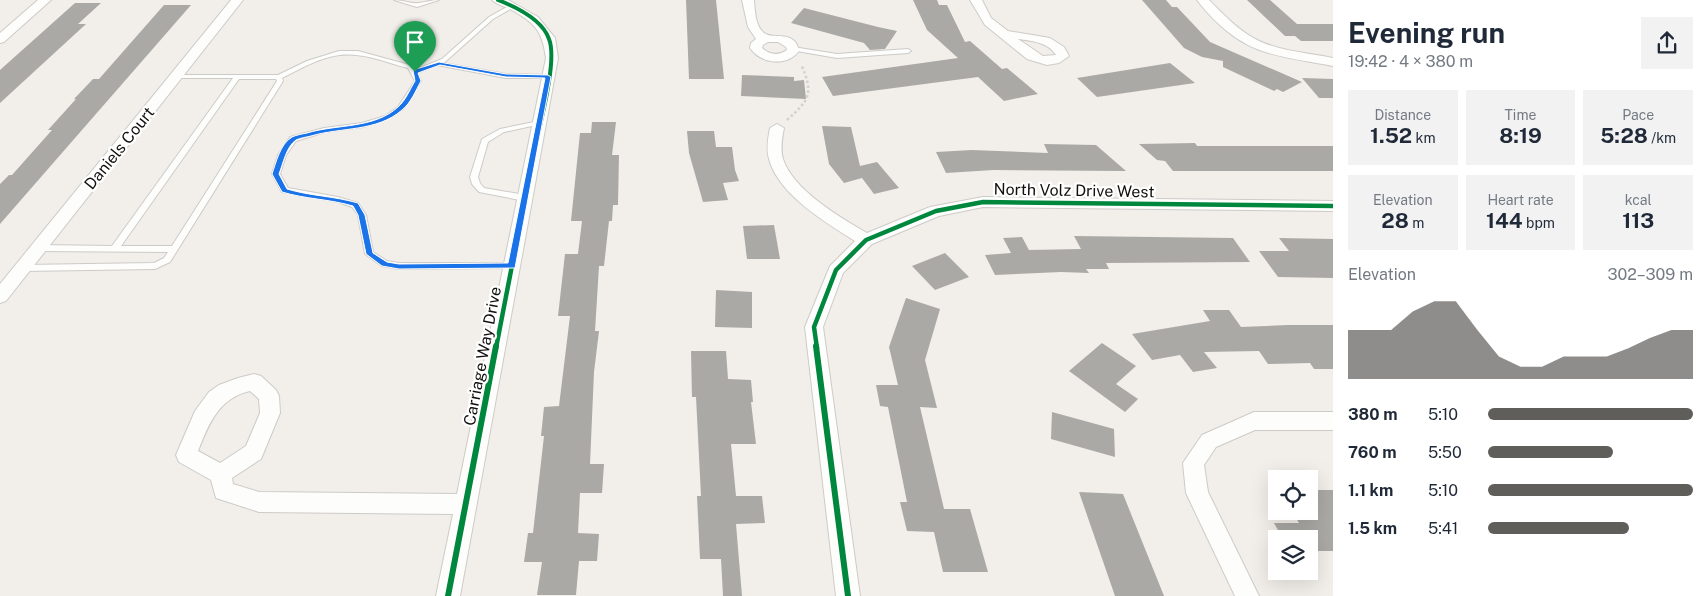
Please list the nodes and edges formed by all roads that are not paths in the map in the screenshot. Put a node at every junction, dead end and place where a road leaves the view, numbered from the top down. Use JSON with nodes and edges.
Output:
{"nodes":[{"id":1,"x":45,"y":0,"type":"edge"},
{"id":2,"x":237,"y":0,"type":"edge"},
{"id":3,"x":397,"y":0,"type":"edge"},
{"id":4,"x":436,"y":0,"type":"edge"},
{"id":5,"x":748,"y":0,"type":"edge"},
{"id":6,"x":976,"y":0,"type":"edge"},
{"id":7,"x":1203,"y":0,"type":"edge"},
{"id":8,"x":505,"y":3,"type":"edge"},
{"id":9,"x":1004,"y":34,"type":"dead end"},
{"id":10,"x":0,"y":39,"type":"edge"},
{"id":11,"x":764,"y":39,"type":"junction"},
{"id":12,"x":793,"y":50,"type":"junction"},
{"id":13,"x":908,"y":51,"type":"dead end"},
{"id":14,"x":1333,"y":62,"type":"edge"},
{"id":15,"x":439,"y":64,"type":"junction"},
{"id":16,"x":415,"y":72,"type":"junction"},
{"id":17,"x":176,"y":76,"type":"junction"},
{"id":18,"x":236,"y":77,"type":"junction"},
{"id":19,"x":279,"y":77,"type":"junction"},
{"id":20,"x":548,"y":77,"type":"junction"},
{"id":21,"x":539,"y":123,"type":"junction"},
{"id":22,"x":777,"y":128,"type":"road end"},
{"id":23,"x":525,"y":198,"type":"junction"},
{"id":24,"x":1333,"y":206,"type":"edge"},
{"id":25,"x":866,"y":240,"type":"junction"},
{"id":26,"x":38,"y":248,"type":"junction"},
{"id":27,"x":116,"y":248,"type":"junction"},
{"id":28,"x":175,"y":249,"type":"junction"},
{"id":29,"x":512,"y":266,"type":"junction"},
{"id":30,"x":23,"y":268,"type":"junction"},
{"id":31,"x":0,"y":296,"type":"edge"},
{"id":32,"x":1331,"y":421,"type":"edge"},
{"id":33,"x":221,"y":474,"type":"junction"},
{"id":34,"x":466,"y":504,"type":"junction"},
{"id":35,"x":448,"y":596,"type":"edge"},
{"id":36,"x":848,"y":596,"type":"edge"},
{"id":37,"x":1247,"y":596,"type":"edge"}],
"edges":[{"from":1,"to":10,"type":"street"},
{"from":2,"to":17,"type":"street","name":"Daniels Court"},
{"from":3,"to":4,"type":"lane"},
{"from":5,"to":11,"type":"street"},
{"from":6,"to":9,"type":"street"},
{"from":7,"to":14,"type":"street"},
{"from":8,"to":15,"type":"lane"},
{"from":8,"to":20,"type":"street","name":"Carriage Way Drive"},
{"from":11,"to":12,"type":"street"},
{"from":11,"to":12,"type":"street"},
{"from":12,"to":13,"type":"lane"},
{"from":15,"to":16,"type":"lane"},
{"from":15,"to":20,"type":"lane"},
{"from":16,"to":19,"type":"lane"},
{"from":16,"to":29,"type":"lane"},
{"from":17,"to":18,"type":"lane"},
{"from":17,"to":26,"type":"street","name":"Daniels Court"},
{"from":18,"to":19,"type":"lane"},
{"from":18,"to":27,"type":"lane"},
{"from":19,"to":28,"type":"lane"},
{"from":20,"to":21,"type":"street","name":"Carriage Way Drive"},
{"from":21,"to":23,"type":"street","name":"Carriage Way Drive"},
{"from":21,"to":23,"type":"lane"},
{"from":22,"to":25,"type":"street"},
{"from":23,"to":29,"type":"street","name":"Carriage Way Drive"},
{"from":24,"to":25,"type":"street","name":"North Volz Drive West"},
{"from":25,"to":36,"type":"street","name":"North Volz Drive West"},
{"from":26,"to":27,"type":"lane"},
{"from":26,"to":30,"type":"street","name":"Daniels Court"},
{"from":27,"to":28,"type":"lane"},
{"from":28,"to":30,"type":"lane"},
{"from":29,"to":34,"type":"street","name":"Carriage Way Drive"},
{"from":30,"to":31,"type":"street","name":"Daniels Court"},
{"from":32,"to":37,"type":"street"},
{"from":33,"to":33,"type":"street"},
{"from":33,"to":34,"type":"street"},
{"from":34,"to":35,"type":"street","name":"Carriage Way Drive"}]}
